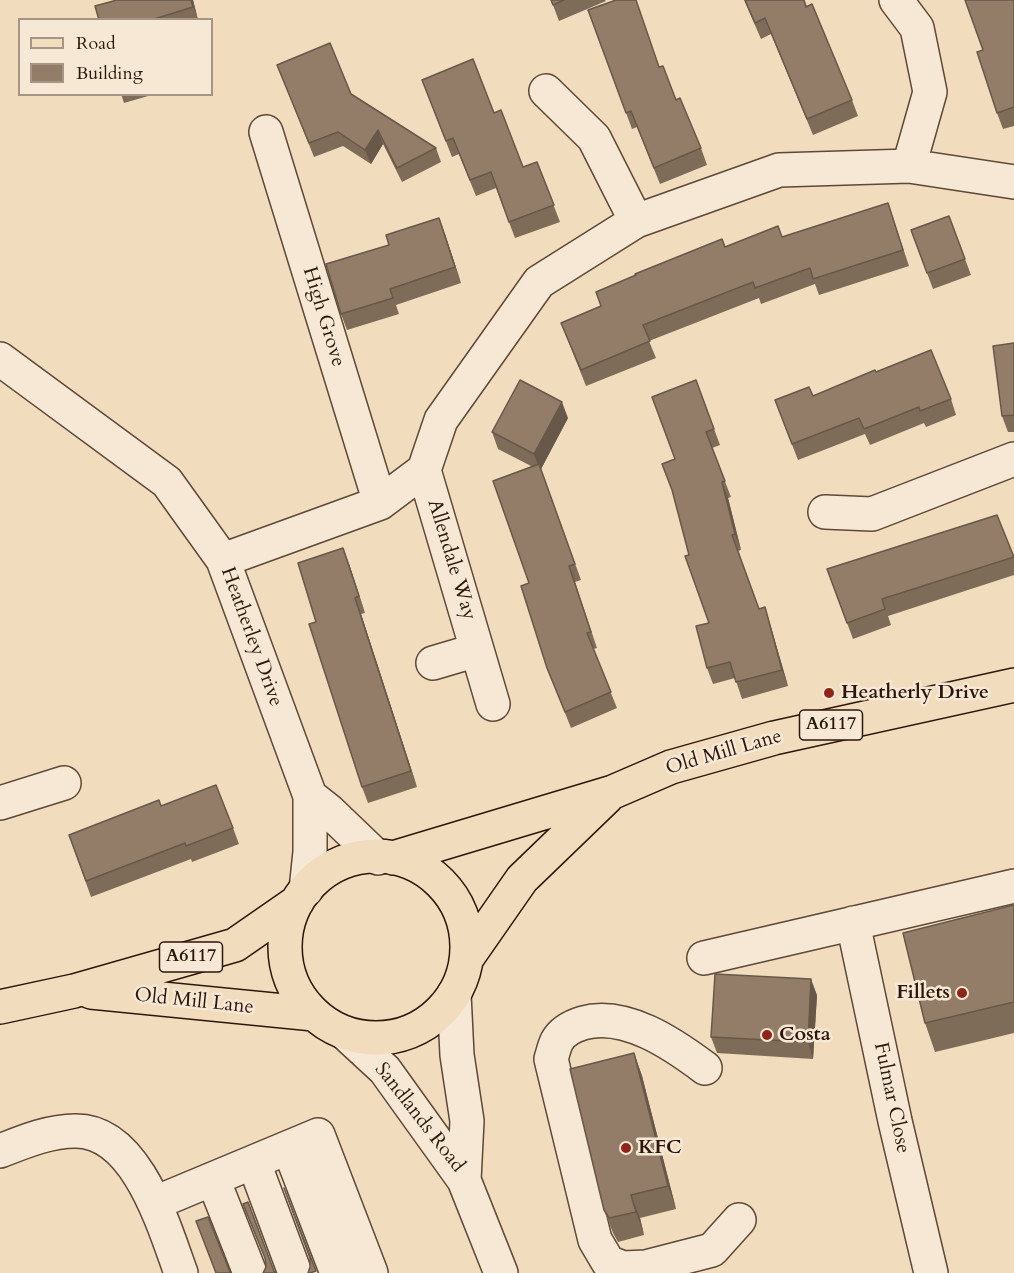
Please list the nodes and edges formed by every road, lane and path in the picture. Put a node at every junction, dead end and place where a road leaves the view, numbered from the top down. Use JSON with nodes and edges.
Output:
{"nodes":[{"id":1,"x":896,"y":0,"type":"edge"},
{"id":2,"x":546,"y":91,"type":"dead end"},
{"id":3,"x":266,"y":132,"type":"dead end"},
{"id":4,"x":909,"y":166,"type":"junction"},
{"id":5,"x":1014,"y":182,"type":"edge"},
{"id":6,"x":636,"y":220,"type":"junction"},
{"id":7,"x":0,"y":360,"type":"edge"},
{"id":8,"x":1014,"y":459,"type":"edge"},
{"id":9,"x":424,"y":470,"type":"junction"},
{"id":10,"x":380,"y":503,"type":"junction"},
{"id":11,"x":825,"y":512,"type":"dead end"},
{"id":12,"x":224,"y":560,"type":"junction"},
{"id":13,"x":477,"y":650,"type":"junction"},
{"id":14,"x":433,"y":663,"type":"dead end"},
{"id":15,"x":1014,"y":685,"type":"edge"},
{"id":16,"x":493,"y":704,"type":"dead end"},
{"id":17,"x":64,"y":783,"type":"dead end"},
{"id":18,"x":613,"y":792,"type":"junction"},
{"id":19,"x":310,"y":796,"type":"junction"},
{"id":20,"x":0,"y":802,"type":"edge"},
{"id":21,"x":385,"y":858,"type":"junction"},
{"id":22,"x":1003,"y":888,"type":"edge"},
{"id":23,"x":302,"y":896,"type":"junction"},
{"id":24,"x":853,"y":923,"type":"junction"},
{"id":25,"x":466,"y":958,"type":"junction"},
{"id":26,"x":704,"y":958,"type":"dead end"},
{"id":27,"x":74,"y":991,"type":"junction"},
{"id":28,"x":454,"y":994,"type":"junction"},
{"id":29,"x":0,"y":1007,"type":"edge"},
{"id":30,"x":314,"y":1014,"type":"junction"},
{"id":31,"x":346,"y":1034,"type":"junction"},
{"id":32,"x":705,"y":1068,"type":"dead end"},
{"id":33,"x":289,"y":1148,"type":"junction"},
{"id":34,"x":0,"y":1151,"type":"edge"},
{"id":35,"x":254,"y":1163,"type":"junction"},
{"id":36,"x":213,"y":1179,"type":"junction"},
{"id":37,"x":464,"y":1180,"type":"junction"},
{"id":38,"x":155,"y":1203,"type":"junction"},
{"id":39,"x":739,"y":1220,"type":"dead end"},
{"id":40,"x":181,"y":1273,"type":"edge"},
{"id":41,"x":250,"y":1273,"type":"edge"},
{"id":42,"x":296,"y":1273,"type":"edge"},
{"id":43,"x":337,"y":1273,"type":"edge"},
{"id":44,"x":371,"y":1273,"type":"edge"},
{"id":45,"x":501,"y":1273,"type":"edge"},
{"id":46,"x":931,"y":1273,"type":"edge"}],
"edges":[{"from":1,"to":4,"type":"street"},
{"from":2,"to":6,"type":"street"},
{"from":3,"to":10,"type":"street","name":"High Grove"},
{"from":4,"to":5,"type":"street"},
{"from":4,"to":6,"type":"street"},
{"from":6,"to":9,"type":"street"},
{"from":7,"to":12,"type":"street","name":"Heatherley Drive"},
{"from":8,"to":11,"type":"street"},
{"from":9,"to":10,"type":"street"},
{"from":9,"to":13,"type":"street","name":"Allendale Way"},
{"from":10,"to":12,"type":"street"},
{"from":12,"to":19,"type":"street","name":"Heatherley Drive"},
{"from":13,"to":14,"type":"street"},
{"from":13,"to":16,"type":"street","name":"Allendale Way"},
{"from":15,"to":18,"type":"main road","name":"Old Mill Lane","number":"A6117"},
{"from":17,"to":20,"type":"street"},
{"from":18,"to":21,"type":"main road","name":"Old Mill Lane","number":"A6117"},
{"from":18,"to":25,"type":"main road","name":"Old Mill Lane","number":"A6117"},
{"from":19,"to":21,"type":"street"},
{"from":19,"to":23,"type":"street","name":"Heatherley Drive"},
{"from":21,"to":23,"type":"main road","name":"Old Mill Lane","number":"A6117"},
{"from":21,"to":25,"type":"main road","name":"Old Mill Lane","number":"A6117"},
{"from":22,"to":24,"type":"street"},
{"from":23,"to":27,"type":"main road","name":"Old Mill Lane","number":"A6117"},
{"from":23,"to":30,"type":"main road","name":"Old Mill Lane","number":"A6117"},
{"from":24,"to":26,"type":"street"},
{"from":24,"to":46,"type":"street","name":"Fulmar Close"},
{"from":25,"to":28,"type":"main road","name":"Old Mill Lane","number":"A6117"},
{"from":27,"to":29,"type":"main road","name":"Old Mill Lane","number":"A6117"},
{"from":27,"to":30,"type":"main road","name":"Old Mill Lane","number":"A6117"},
{"from":28,"to":31,"type":"main road","name":"Old Mill Lane","number":"A6117"},
{"from":28,"to":37,"type":"street","name":"Sandlands Road"},
{"from":30,"to":31,"type":"main road","name":"Old Mill Lane","number":"A6117"},
{"from":31,"to":37,"type":"street","name":"Sandlands Road"},
{"from":32,"to":39,"type":"street"},
{"from":33,"to":35,"type":"street"},
{"from":33,"to":43,"type":"street"},
{"from":33,"to":44,"type":"street"},
{"from":34,"to":38,"type":"street"},
{"from":35,"to":36,"type":"street"},
{"from":35,"to":42,"type":"street"},
{"from":36,"to":38,"type":"street"},
{"from":36,"to":41,"type":"street"},
{"from":37,"to":45,"type":"street"},
{"from":38,"to":40,"type":"street"}]}
